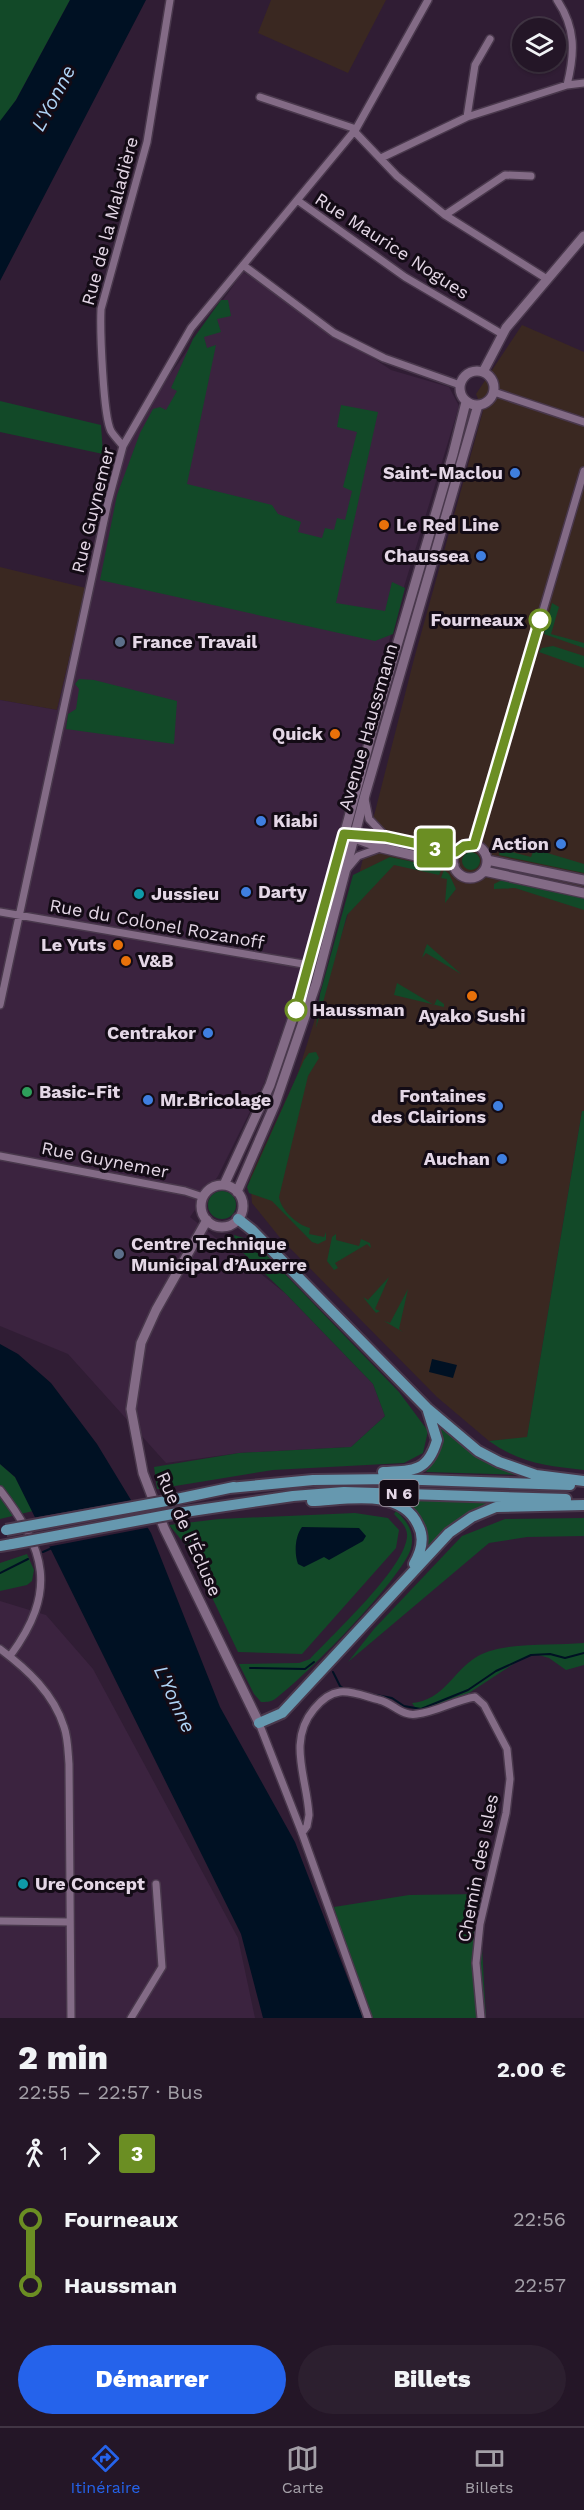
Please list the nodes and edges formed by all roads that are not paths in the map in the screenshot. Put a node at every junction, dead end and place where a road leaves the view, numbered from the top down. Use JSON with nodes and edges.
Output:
{"nodes":[{"id":1,"x":170,"y":0,"type":"edge"},
{"id":2,"x":428,"y":0,"type":"edge"},
{"id":3,"x":557,"y":0,"type":"edge"},
{"id":4,"x":490,"y":39,"type":"dead end"},
{"id":5,"x":584,"y":83,"type":"edge"},
{"id":6,"x":567,"y":85,"type":"junction"},
{"id":7,"x":260,"y":97,"type":"dead end"},
{"id":8,"x":467,"y":117,"type":"junction"},
{"id":9,"x":355,"y":130,"type":"junction"},
{"id":10,"x":381,"y":158,"type":"junction"},
{"id":11,"x":531,"y":176,"type":"dead end"},
{"id":12,"x":297,"y":200,"type":"junction"},
{"id":13,"x":445,"y":215,"type":"junction"},
{"id":14,"x":584,"y":237,"type":"edge"},
{"id":15,"x":243,"y":265,"type":"junction"},
{"id":16,"x":547,"y":279,"type":"junction"},
{"id":17,"x":502,"y":334,"type":"junction"},
{"id":18,"x":483,"y":372,"type":"junction"},
{"id":19,"x":460,"y":385,"type":"junction"},
{"id":20,"x":494,"y":392,"type":"junction"},
{"id":21,"x":466,"y":402,"type":"junction"},
{"id":22,"x":478,"y":405,"type":"junction"},
{"id":23,"x":584,"y":422,"type":"edge"},
{"id":24,"x":123,"y":446,"type":"junction"},
{"id":25,"x":584,"y":471,"type":"edge"},
{"id":26,"x":365,"y":795,"type":"junction"},
{"id":27,"x":344,"y":834,"type":"junction"},
{"id":28,"x":355,"y":836,"type":"junction"},
{"id":29,"x":386,"y":837,"type":"junction"},
{"id":30,"x":474,"y":845,"type":"junction"},
{"id":31,"x":382,"y":848,"type":"junction"},
{"id":32,"x":456,"y":852,"type":"junction"},
{"id":33,"x":487,"y":860,"type":"junction"},
{"id":34,"x":454,"y":865,"type":"junction"},
{"id":35,"x":346,"y":871,"type":"junction"},
{"id":36,"x":484,"y":871,"type":"junction"},
{"id":37,"x":584,"y":880,"type":"edge"},
{"id":38,"x":584,"y":892,"type":"edge"},
{"id":39,"x":0,"y":912,"type":"edge"},
{"id":40,"x":18,"y":915,"type":"junction"},
{"id":41,"x":309,"y":965,"type":"junction"},
{"id":42,"x":0,"y":1005,"type":"edge"},
{"id":43,"x":0,"y":1156,"type":"edge"},
{"id":44,"x":224,"y":1185,"type":"junction"},
{"id":45,"x":237,"y":1192,"type":"junction"},
{"id":46,"x":202,"y":1197,"type":"junction"},
{"id":47,"x":238,"y":1219,"type":"junction"},
{"id":48,"x":207,"y":1220,"type":"junction"},
{"id":49,"x":427,"y":1408,"type":"junction"},
{"id":50,"x":584,"y":1483,"type":"edge"},
{"id":51,"x":229,"y":1488,"type":"junction"},
{"id":52,"x":0,"y":1490,"type":"edge"},
{"id":53,"x":584,"y":1500,"type":"edge"},
{"id":54,"x":584,"y":1504,"type":"edge"},
{"id":55,"x":216,"y":1506,"type":"junction"},
{"id":56,"x":3,"y":1531,"type":"edge"},
{"id":57,"x":0,"y":1546,"type":"edge"},
{"id":58,"x":410,"y":1573,"type":"junction"},
{"id":59,"x":0,"y":1648,"type":"edge"},
{"id":60,"x":10,"y":1656,"type":"junction"},
{"id":61,"x":259,"y":1723,"type":"junction"},
{"id":62,"x":302,"y":1833,"type":"junction"},
{"id":63,"x":156,"y":1884,"type":"dead end"},
{"id":64,"x":0,"y":1921,"type":"edge"},
{"id":65,"x":70,"y":1922,"type":"junction"},
{"id":66,"x":71,"y":2018,"type":"edge"},
{"id":67,"x":131,"y":2018,"type":"edge"},
{"id":68,"x":368,"y":2018,"type":"edge"},
{"id":69,"x":481,"y":2018,"type":"edge"}],
"edges":[{"from":1,"to":24,"type":"street","name":"Rue de la Maladière"},
{"from":2,"to":9,"type":"street","name":"Rue Guynemer"},
{"from":3,"to":6,"type":"street"},
{"from":4,"to":8,"type":"street"},
{"from":5,"to":6,"type":"street"},
{"from":6,"to":8,"type":"street"},
{"from":7,"to":9,"type":"street"},
{"from":8,"to":10,"type":"street"},
{"from":9,"to":10,"type":"street"},
{"from":9,"to":12,"type":"street","name":"Rue Guynemer"},
{"from":10,"to":13,"type":"street"},
{"from":11,"to":13,"type":"street"},
{"from":12,"to":15,"type":"street","name":"Rue Guynemer"},
{"from":12,"to":17,"type":"street","name":"Rue Maurice Nogues"},
{"from":13,"to":16,"type":"street"},
{"from":14,"to":16,"type":"street"},
{"from":15,"to":19,"type":"street"},
{"from":15,"to":24,"type":"street","name":"Rue Guynemer"},
{"from":16,"to":17,"type":"street"},
{"from":17,"to":18,"type":"street"},
{"from":18,"to":19,"type":"street"},
{"from":18,"to":20,"type":"street"},
{"from":19,"to":21,"type":"street"},
{"from":20,"to":22,"type":"street"},
{"from":20,"to":23,"type":"street"},
{"from":21,"to":22,"type":"street"},
{"from":21,"to":27,"type":"street","name":"Avenue Haussmann"},
{"from":22,"to":26,"type":"street","name":"Avenue Haussmann"},
{"from":24,"to":40,"type":"street","name":"Rue Guynemer"},
{"from":25,"to":30,"type":"street"},
{"from":26,"to":28,"type":"street","name":"Avenue Haussmann"},
{"from":26,"to":29,"type":"street"},
{"from":27,"to":28,"type":"street"},
{"from":27,"to":41,"type":"street","name":"Avenue Haussmann"},
{"from":28,"to":29,"type":"street"},
{"from":28,"to":31,"type":"street"},
{"from":28,"to":35,"type":"street","name":"Avenue Haussmann"},
{"from":29,"to":32,"type":"street"},
{"from":30,"to":32,"type":"street"},
{"from":30,"to":33,"type":"street"},
{"from":31,"to":34,"type":"street"},
{"from":31,"to":35,"type":"street"},
{"from":32,"to":34,"type":"street"},
{"from":33,"to":36,"type":"street"},
{"from":33,"to":37,"type":"street"},
{"from":34,"to":36,"type":"street"},
{"from":35,"to":45,"type":"street","name":"Avenue Haussmann"},
{"from":36,"to":38,"type":"street"},
{"from":39,"to":40,"type":"street","name":"Rue du Colonel Rozanoff"},
{"from":40,"to":41,"type":"street","name":"Rue du Colonel Rozanoff"},
{"from":40,"to":42,"type":"street","name":"Rue Guynemer"},
{"from":41,"to":44,"type":"street","name":"Avenue Haussmann"},
{"from":43,"to":46,"type":"street","name":"Rue Guynemer"},
{"from":44,"to":45,"type":"street"},
{"from":44,"to":46,"type":"street"},
{"from":45,"to":47,"type":"street"},
{"from":46,"to":48,"type":"street"},
{"from":47,"to":48,"type":"street"},
{"from":47,"to":49,"type":"main road"},
{"from":48,"to":61,"type":"street","name":"Rue de l'Écluse"},
{"from":49,"to":50,"type":"main road"},
{"from":49,"to":51,"type":"main road"},
{"from":50,"to":51,"type":"main road","number":"N 6"},
{"from":51,"to":56,"type":"main road","number":"N 6","bridge":true},
{"from":52,"to":60,"type":"street"},
{"from":53,"to":55,"type":"main road","number":"N 6"},
{"from":54,"to":58,"type":"main road"},
{"from":55,"to":57,"type":"main road","number":"N 6","bridge":true},
{"from":55,"to":58,"type":"main road"},
{"from":58,"to":61,"type":"main road"},
{"from":59,"to":60,"type":"street"},
{"from":60,"to":65,"type":"street"},
{"from":61,"to":62,"type":"street"},
{"from":62,"to":68,"type":"street"},
{"from":62,"to":69,"type":"street","name":"Chemin des Isles"},
{"from":63,"to":67,"type":"street"},
{"from":64,"to":65,"type":"street"},
{"from":65,"to":66,"type":"street"}]}
